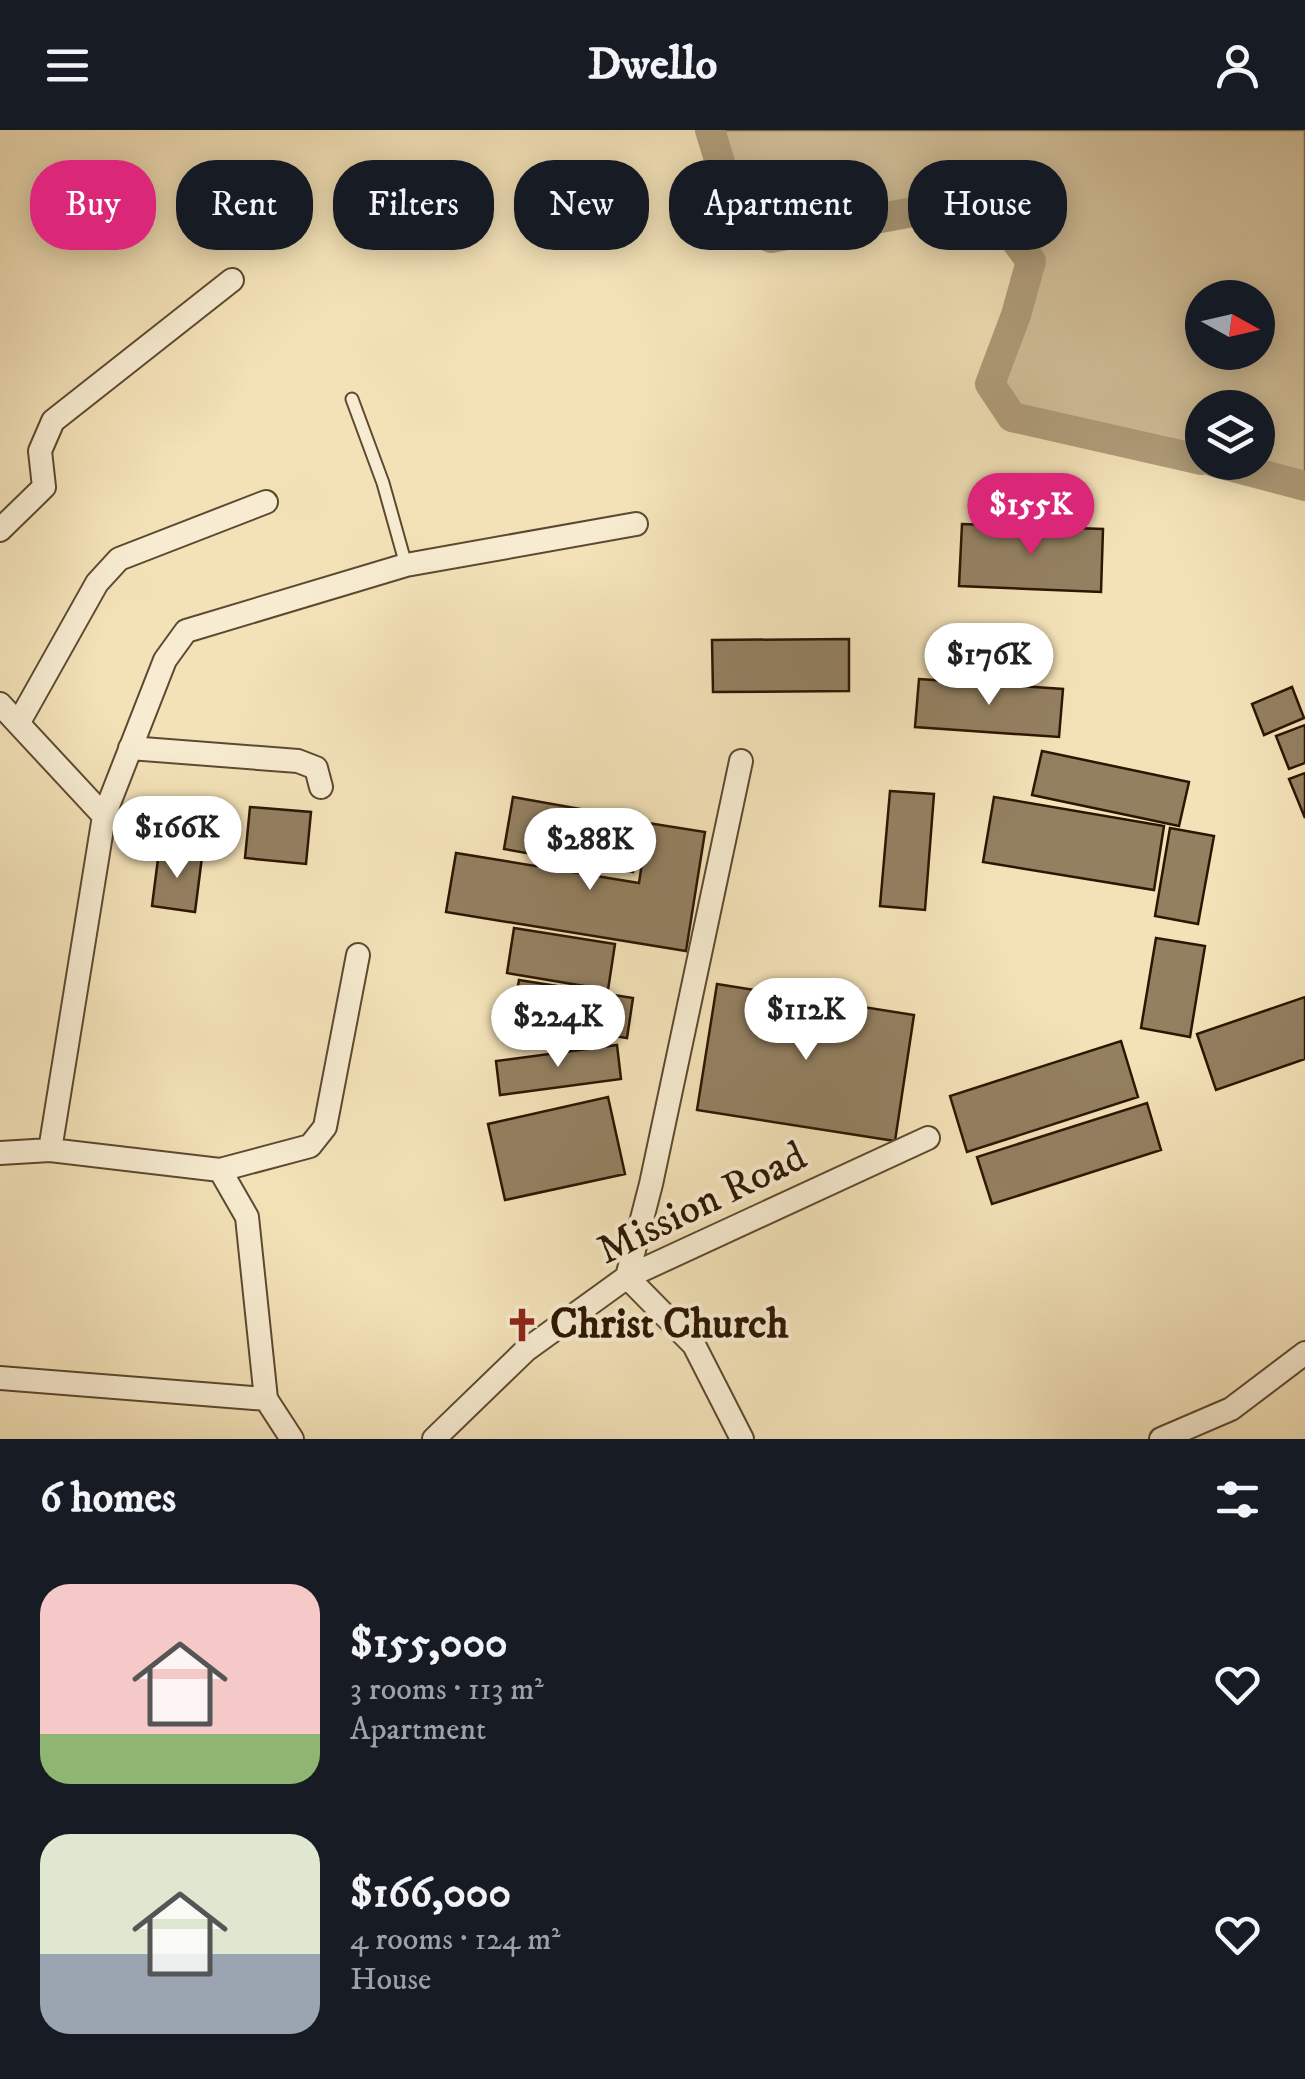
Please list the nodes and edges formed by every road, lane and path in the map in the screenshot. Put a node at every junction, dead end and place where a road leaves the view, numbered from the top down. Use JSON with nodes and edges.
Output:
{"nodes":[{"id":1,"x":232,"y":280,"type":"dead end"},
{"id":2,"x":352,"y":399,"type":"dead end"},
{"id":3,"x":266,"y":502,"type":"dead end"},
{"id":4,"x":636,"y":524,"type":"dead end"},
{"id":5,"x":0,"y":530,"type":"edge"},
{"id":6,"x":406,"y":565,"type":"junction"},
{"id":7,"x":0,"y":704,"type":"edge"},
{"id":8,"x":19,"y":722,"type":"junction"},
{"id":9,"x":130,"y":748,"type":"junction"},
{"id":10,"x":742,"y":762,"type":"dead end"},
{"id":11,"x":321,"y":787,"type":"dead end"},
{"id":12,"x":104,"y":816,"type":"junction"},
{"id":13,"x":358,"y":955,"type":"dead end"},
{"id":14,"x":928,"y":1138,"type":"dead end"},
{"id":15,"x":50,"y":1150,"type":"junction"},
{"id":16,"x":0,"y":1153,"type":"edge"},
{"id":17,"x":220,"y":1170,"type":"junction"},
{"id":18,"x":627,"y":1277,"type":"junction"},
{"id":19,"x":1305,"y":1353,"type":"edge"},
{"id":20,"x":0,"y":1378,"type":"edge"},
{"id":21,"x":266,"y":1399,"type":"junction"},
{"id":22,"x":292,"y":1439,"type":"edge"},
{"id":23,"x":434,"y":1439,"type":"edge"},
{"id":24,"x":742,"y":1439,"type":"edge"},
{"id":25,"x":1161,"y":1439,"type":"edge"}],
"edges":[{"from":1,"to":5,"type":"street"},
{"from":2,"to":6,"type":"lane"},
{"from":3,"to":8,"type":"street"},
{"from":4,"to":6,"type":"street"},
{"from":6,"to":9,"type":"street"},
{"from":7,"to":8,"type":"street"},
{"from":8,"to":12,"type":"street"},
{"from":9,"to":11,"type":"street"},
{"from":9,"to":12,"type":"street"},
{"from":10,"to":18,"type":"street"},
{"from":12,"to":15,"type":"street"},
{"from":13,"to":17,"type":"street"},
{"from":14,"to":18,"type":"street","name":"Mission Road"},
{"from":15,"to":16,"type":"street"},
{"from":15,"to":17,"type":"street"},
{"from":17,"to":21,"type":"street"},
{"from":18,"to":23,"type":"street","name":"Mission Road"},
{"from":18,"to":24,"type":"street"},
{"from":19,"to":25,"type":"street"},
{"from":20,"to":21,"type":"street"},
{"from":21,"to":22,"type":"street"}]}
